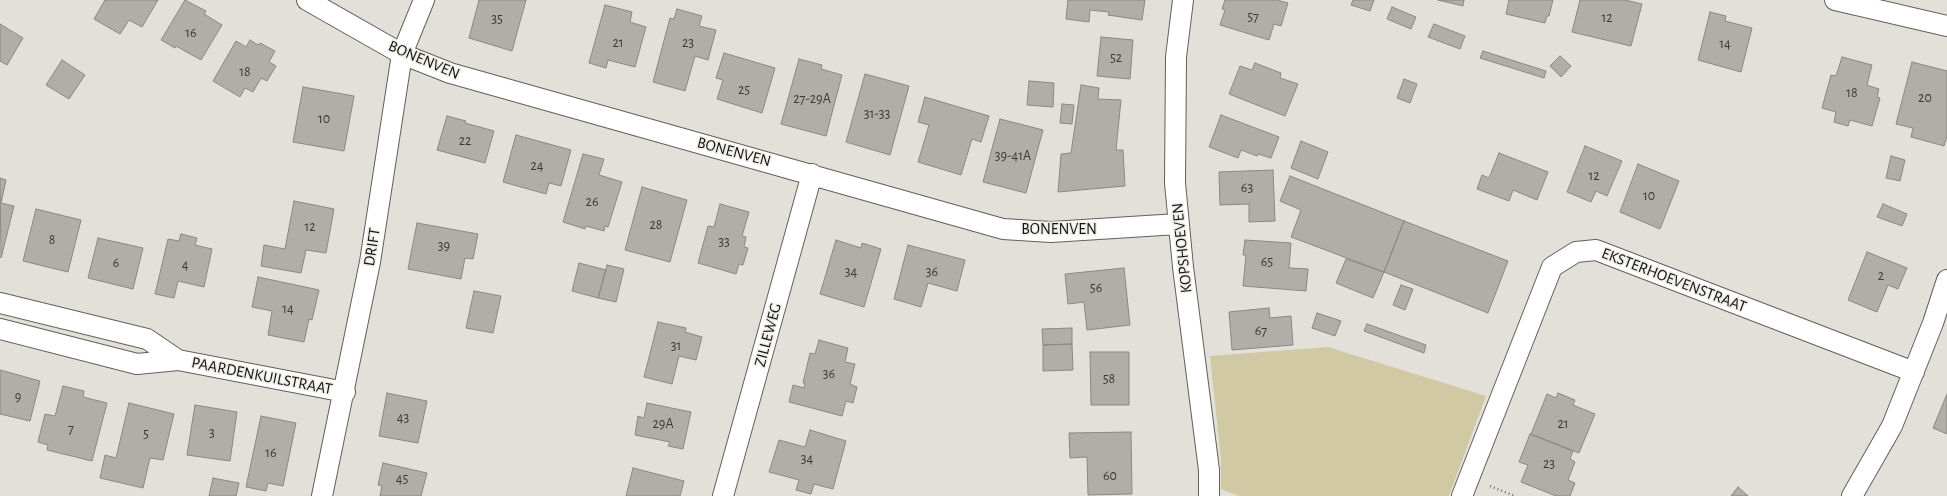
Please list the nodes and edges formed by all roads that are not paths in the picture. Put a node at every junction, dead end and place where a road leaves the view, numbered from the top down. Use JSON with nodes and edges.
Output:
{"nodes":[{"id":1,"x":307,"y":0,"type":"edge"},
{"id":2,"x":424,"y":0,"type":"edge"},
{"id":3,"x":1183,"y":0,"type":"edge"},
{"id":4,"x":1835,"y":0,"type":"edge"},
{"id":5,"x":1947,"y":26,"type":"edge"},
{"id":6,"x":402,"y":54,"type":"junction"},
{"id":7,"x":812,"y":174,"type":"junction"},
{"id":8,"x":1178,"y":224,"type":"junction"},
{"id":9,"x":1947,"y":280,"type":"edge"},
{"id":10,"x":0,"y":302,"type":"edge"},
{"id":11,"x":0,"y":329,"type":"edge"},
{"id":12,"x":178,"y":360,"type":"junction"},
{"id":13,"x":1914,"y":372,"type":"junction"},
{"id":14,"x":345,"y":392,"type":"junction"},
{"id":15,"x":322,"y":496,"type":"edge"},
{"id":16,"x":723,"y":496,"type":"edge"},
{"id":17,"x":1209,"y":496,"type":"edge"},
{"id":18,"x":1462,"y":496,"type":"edge"},
{"id":19,"x":1852,"y":496,"type":"edge"}],
"edges":[{"from":1,"to":6,"type":"street","name":"BONENVEN"},
{"from":2,"to":6,"type":"street","name":"DRIFT"},
{"from":3,"to":8,"type":"street","name":"KOPSHOEVEN"},
{"from":4,"to":5,"type":"street"},
{"from":6,"to":7,"type":"street","name":"BONENVEN"},
{"from":6,"to":14,"type":"street","name":"DRIFT"},
{"from":7,"to":8,"type":"street","name":"BONENVEN"},
{"from":7,"to":16,"type":"street","name":"ZILLEWEG"},
{"from":8,"to":17,"type":"street","name":"KOPSHOEVEN"},
{"from":9,"to":13,"type":"street"},
{"from":10,"to":12,"type":"street","name":"PAARDENKUILSTRAAT"},
{"from":11,"to":12,"type":"street","name":"PAARDENKUILSTRAAT"},
{"from":12,"to":14,"type":"street","name":"PAARDENKUILSTRAAT"},
{"from":13,"to":18,"type":"street","name":"EKSTERHOEVENSTRAAT"},
{"from":13,"to":19,"type":"street"},
{"from":14,"to":15,"type":"street","name":"DRIFT"}]}
